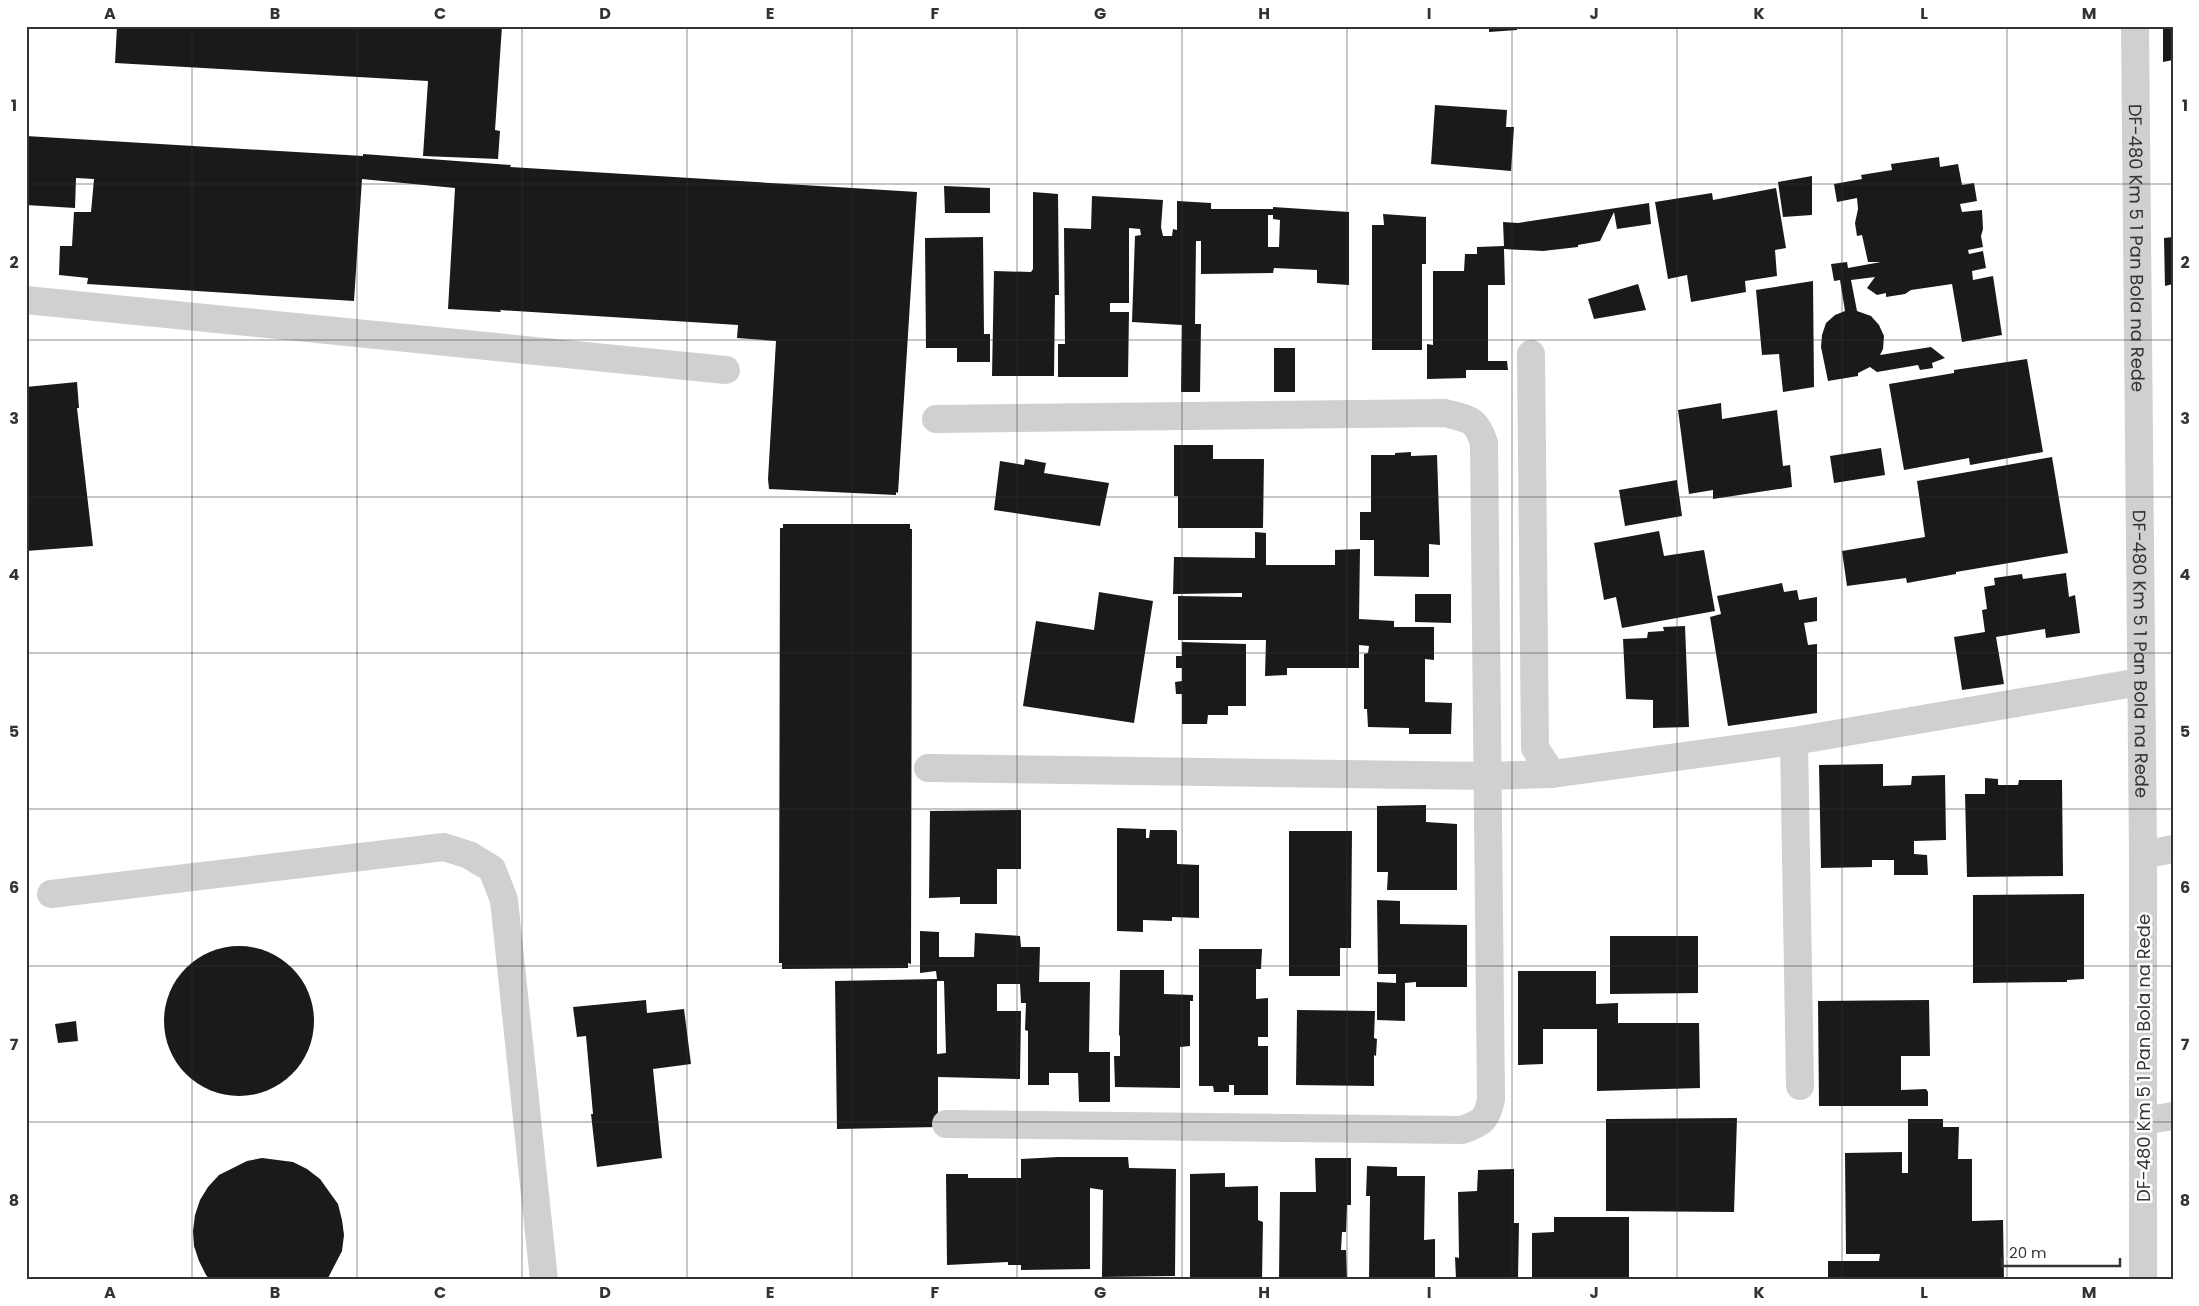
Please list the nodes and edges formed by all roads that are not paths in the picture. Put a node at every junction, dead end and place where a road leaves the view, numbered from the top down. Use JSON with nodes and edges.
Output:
{"nodes":[{"id":1,"x":2135,"y":26,"type":"edge"},
{"id":2,"x":26,"y":300,"type":"edge"},
{"id":3,"x":1531,"y":354,"type":"dead end"},
{"id":4,"x":726,"y":370,"type":"dead end"},
{"id":5,"x":936,"y":419,"type":"dead end"},
{"id":6,"x":2140,"y":682,"type":"junction"},
{"id":7,"x":1794,"y":741,"type":"junction"},
{"id":8,"x":928,"y":768,"type":"dead end"},
{"id":9,"x":1552,"y":774,"type":"junction"},
{"id":10,"x":1487,"y":776,"type":"junction"},
{"id":11,"x":2173,"y":849,"type":"edge"},
{"id":12,"x":2143,"y":854,"type":"junction"},
{"id":13,"x":50,"y":894,"type":"dead end"},
{"id":14,"x":1800,"y":1086,"type":"dead end"},
{"id":15,"x":2173,"y":1116,"type":"edge"},
{"id":16,"x":2143,"y":1121,"type":"junction"},
{"id":17,"x":946,"y":1124,"type":"dead end"},
{"id":18,"x":544,"y":1280,"type":"edge"},
{"id":19,"x":2143,"y":1280,"type":"edge"}],
"edges":[{"from":1,"to":6,"type":"street","name":"DF-480 Km 5 1 Pan Bola na Rede"},
{"from":2,"to":4,"type":"street"},
{"from":3,"to":9,"type":"street"},
{"from":5,"to":10,"type":"street"},
{"from":6,"to":7,"type":"street"},
{"from":6,"to":12,"type":"street","name":"DF-480 Km 5 1 Pan Bola na Rede"},
{"from":7,"to":9,"type":"street"},
{"from":7,"to":14,"type":"street"},
{"from":8,"to":10,"type":"street"},
{"from":9,"to":10,"type":"street"},
{"from":10,"to":17,"type":"street"},
{"from":11,"to":12,"type":"street"},
{"from":12,"to":16,"type":"street","name":"DF-480 Km 5 1 Pan Bola na Rede"},
{"from":13,"to":18,"type":"street"},
{"from":15,"to":16,"type":"street"},
{"from":16,"to":19,"type":"street","name":"DF-480 Km 5 1 Pan Bola na Rede"}]}
